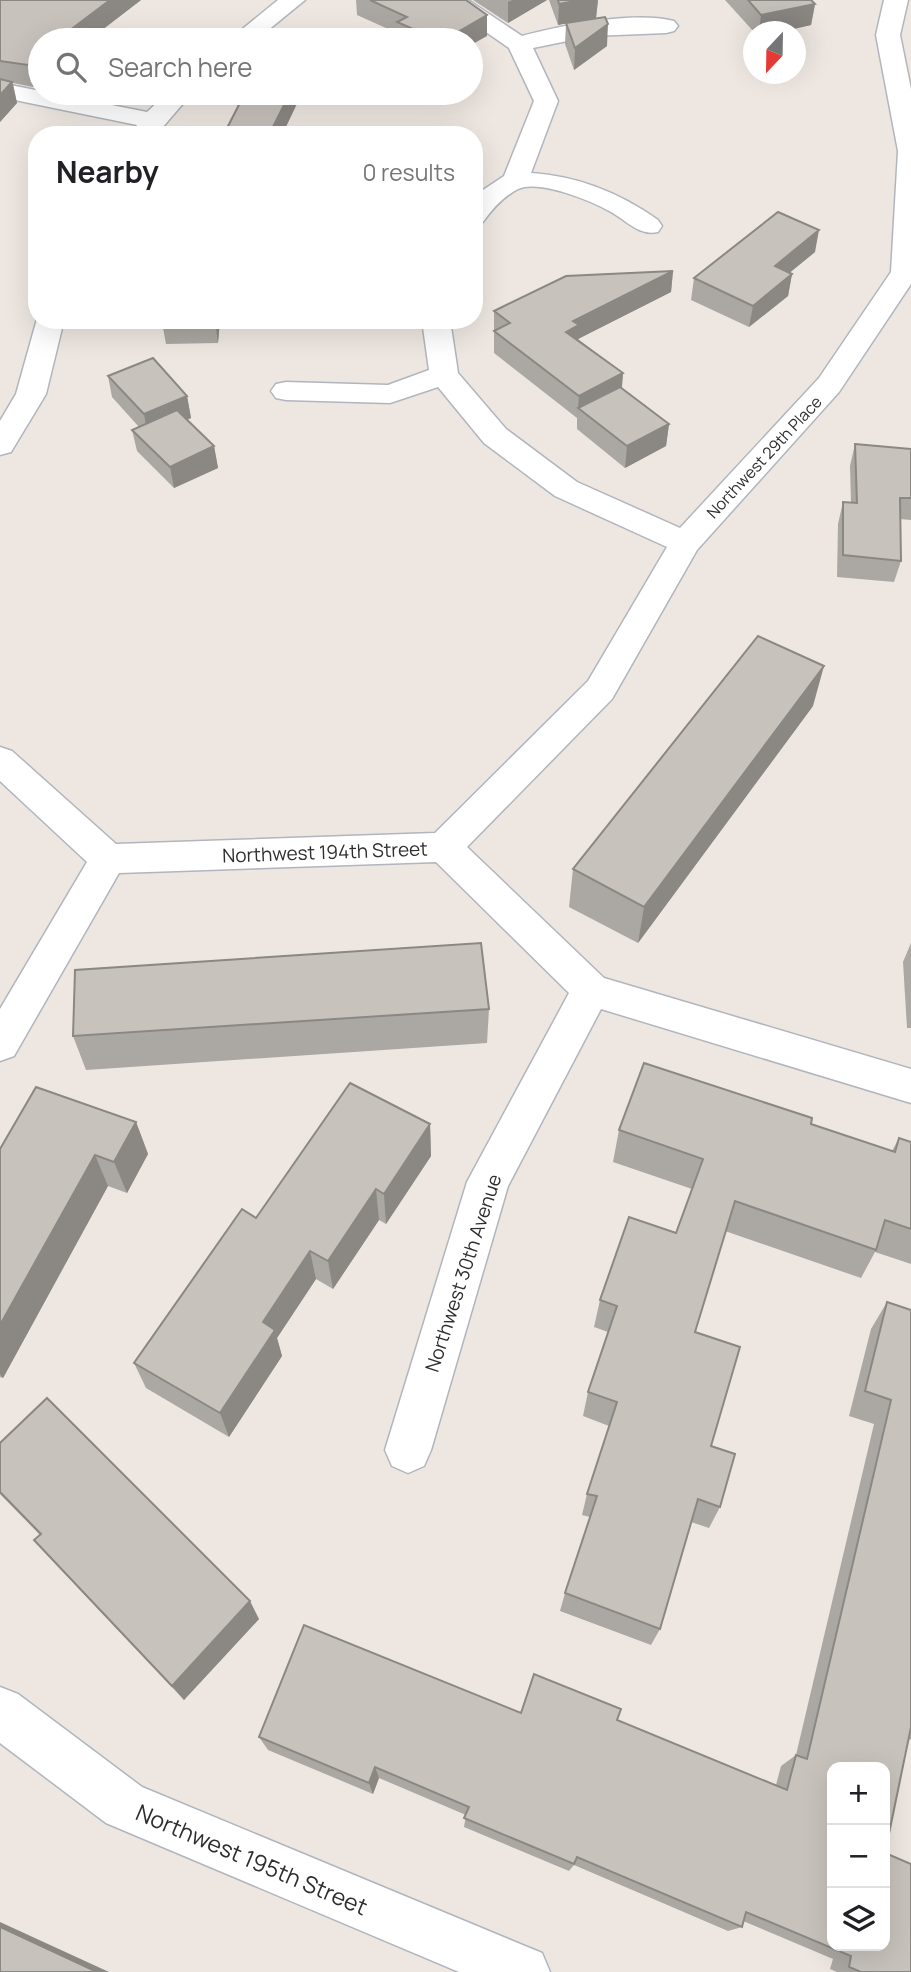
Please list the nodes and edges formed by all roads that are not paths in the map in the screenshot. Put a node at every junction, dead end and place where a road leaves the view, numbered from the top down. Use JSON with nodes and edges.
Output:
{"nodes":[{"id":1,"x":293,"y":0,"type":"edge"},
{"id":2,"x":452,"y":0,"type":"edge"},
{"id":3,"x":896,"y":0,"type":"edge"},
{"id":4,"x":666,"y":26,"type":"dead end"},
{"id":5,"x":257,"y":28,"type":"edge"},
{"id":6,"x":519,"y":44,"type":"junction"},
{"id":7,"x":0,"y":90,"type":"edge"},
{"id":8,"x":28,"y":97,"type":"edge"},
{"id":9,"x":58,"y":105,"type":"edge"},
{"id":10,"x":169,"y":105,"type":"edge"},
{"id":11,"x":140,"y":126,"type":"edge"},
{"id":12,"x":150,"y":126,"type":"edge"},
{"id":13,"x":514,"y":180,"type":"junction"},
{"id":14,"x":483,"y":203,"type":"edge"},
{"id":15,"x":649,"y":226,"type":"dead end"},
{"id":16,"x":908,"y":272,"type":"edge"},
{"id":17,"x":48,"y":329,"type":"edge"},
{"id":18,"x":437,"y":329,"type":"edge"},
{"id":19,"x":444,"y":375,"type":"junction"},
{"id":20,"x":286,"y":391,"type":"dead end"},
{"id":21,"x":0,"y":445,"type":"edge"},
{"id":22,"x":685,"y":543,"type":"junction"},
{"id":23,"x":0,"y":760,"type":"edge"},
{"id":24,"x":443,"y":848,"type":"junction"},
{"id":25,"x":108,"y":859,"type":"junction"},
{"id":26,"x":591,"y":990,"type":"junction"},
{"id":27,"x":0,"y":1044,"type":"edge"},
{"id":28,"x":911,"y":1086,"type":"edge"},
{"id":29,"x":408,"y":1450,"type":"dead end"},
{"id":30,"x":0,"y":1712,"type":"edge"},
{"id":31,"x":523,"y":1972,"type":"edge"}],
"edges":[{"from":1,"to":5,"type":"street"},
{"from":2,"to":6,"type":"street"},
{"from":3,"to":16,"type":"street","name":"Northwest 29th Place"},
{"from":4,"to":6,"type":"street"},
{"from":6,"to":13,"type":"street"},
{"from":7,"to":8,"type":"street"},
{"from":9,"to":11,"type":"street"},
{"from":10,"to":12,"type":"street"},
{"from":13,"to":14,"type":"street"},
{"from":13,"to":15,"type":"street"},
{"from":16,"to":22,"type":"street","name":"Northwest 29th Place"},
{"from":17,"to":21,"type":"street"},
{"from":18,"to":19,"type":"street"},
{"from":19,"to":20,"type":"street"},
{"from":19,"to":22,"type":"street"},
{"from":22,"to":24,"type":"street","name":"Northwest 29th Place"},
{"from":23,"to":25,"type":"street"},
{"from":24,"to":25,"type":"street","name":"Northwest 194th Street"},
{"from":24,"to":26,"type":"street","name":"Northwest 194th Street"},
{"from":25,"to":27,"type":"street"},
{"from":26,"to":28,"type":"street","name":"Northwest 194th Street"},
{"from":26,"to":29,"type":"street","name":"Northwest 30th Avenue"},
{"from":30,"to":31,"type":"street","name":"Northwest 195th Street"}]}
